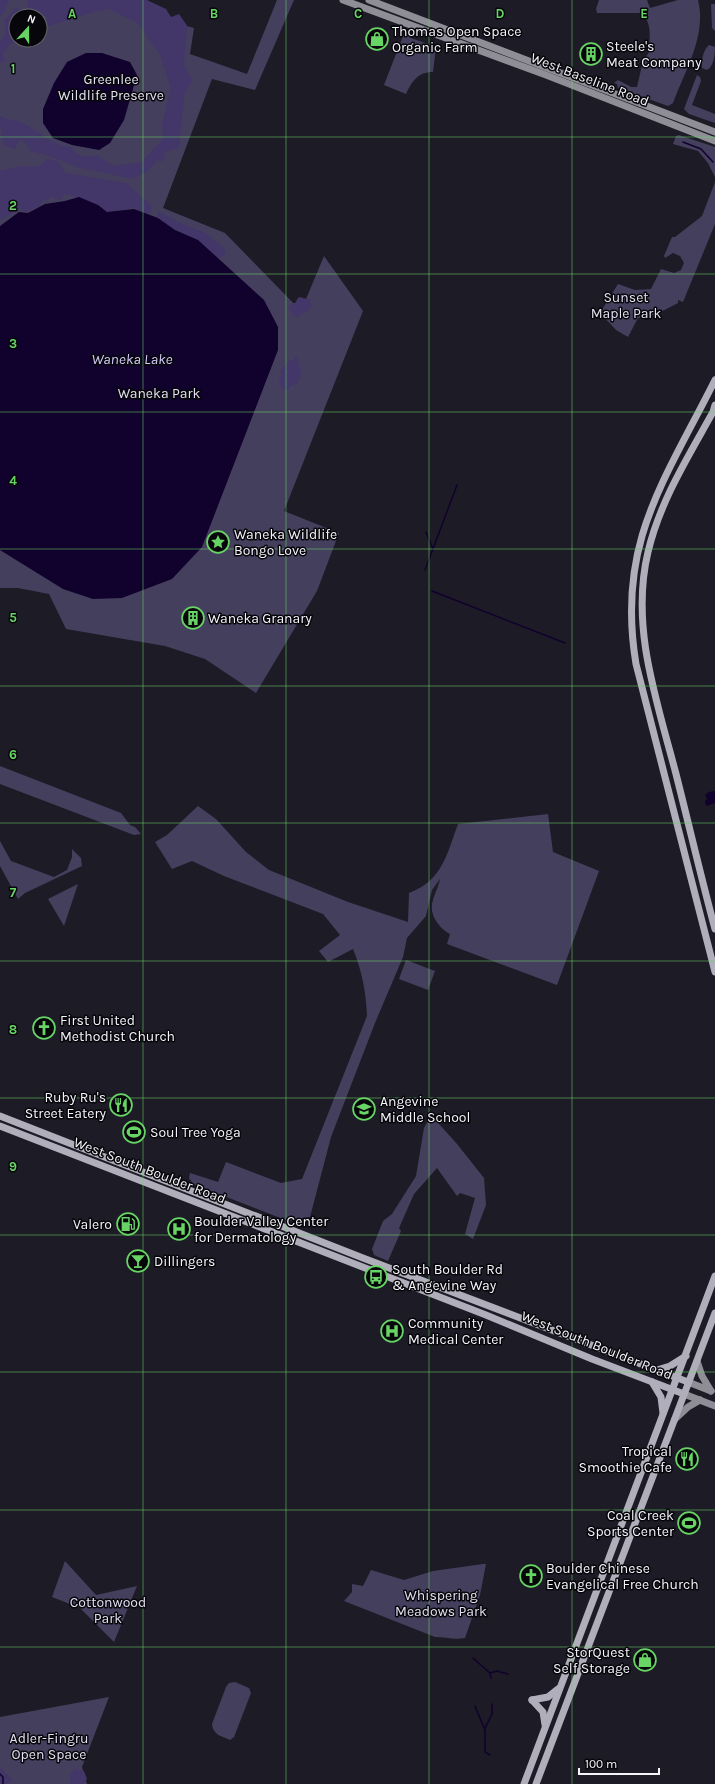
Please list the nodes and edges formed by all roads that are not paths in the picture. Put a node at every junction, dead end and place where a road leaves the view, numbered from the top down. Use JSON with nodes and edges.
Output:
{"nodes":[{"id":1,"x":343,"y":0,"type":"edge"},
{"id":2,"x":369,"y":0,"type":"edge"},
{"id":3,"x":715,"y":132,"type":"edge"},
{"id":4,"x":715,"y":141,"type":"edge"},
{"id":5,"x":715,"y":380,"type":"edge"},
{"id":6,"x":715,"y":405,"type":"edge"},
{"id":7,"x":715,"y":929,"type":"edge"},
{"id":8,"x":715,"y":972,"type":"edge"},
{"id":9,"x":0,"y":1116,"type":"edge"},
{"id":10,"x":0,"y":1126,"type":"edge"},
{"id":11,"x":715,"y":1276,"type":"edge"},
{"id":12,"x":715,"y":1313,"type":"edge"},
{"id":13,"x":686,"y":1356,"type":"junction"},
{"id":14,"x":697,"y":1361,"type":"junction"},
{"id":15,"x":657,"y":1370,"type":"junction"},
{"id":16,"x":677,"y":1378,"type":"junction"},
{"id":17,"x":652,"y":1382,"type":"junction"},
{"id":18,"x":688,"y":1382,"type":"junction"},
{"id":19,"x":672,"y":1390,"type":"junction"},
{"id":20,"x":713,"y":1392,"type":"edge"},
{"id":21,"x":684,"y":1394,"type":"junction"},
{"id":22,"x":700,"y":1400,"type":"junction"},
{"id":23,"x":715,"y":1406,"type":"edge"},
{"id":24,"x":663,"y":1413,"type":"junction"},
{"id":25,"x":674,"y":1419,"type":"junction"},
{"id":26,"x":560,"y":1686,"type":"junction"},
{"id":27,"x":553,"y":1708,"type":"junction"},
{"id":28,"x":544,"y":1729,"type":"junction"},
{"id":29,"x":557,"y":1729,"type":"junction"},
{"id":30,"x":524,"y":1784,"type":"edge"},
{"id":31,"x":538,"y":1784,"type":"edge"}],
"edges":[{"from":1,"to":4,"type":"main road","name":"West Baseline Road"},
{"from":2,"to":3,"type":"main road","name":"West Baseline Road"},
{"from":5,"to":8,"type":"main road"},
{"from":6,"to":7,"type":"main road"},
{"from":9,"to":15,"type":"main road","name":"West South Boulder Road"},
{"from":10,"to":17,"type":"main road","name":"West South Boulder Road"},
{"from":11,"to":13,"type":"main road"},
{"from":12,"to":14,"type":"main road"},
{"from":13,"to":15,"type":"main road"},
{"from":13,"to":16,"type":"main road"},
{"from":14,"to":18,"type":"main road"},
{"from":14,"to":20,"type":"main road"},
{"from":15,"to":16,"type":"main road","name":"West South Boulder Road"},
{"from":16,"to":18,"type":"main road","name":"West South Boulder Road"},
{"from":16,"to":19,"type":"main road"},
{"from":17,"to":19,"type":"main road","name":"West South Boulder Road"},
{"from":17,"to":24,"type":"main road"},
{"from":18,"to":20,"type":"main road","name":"West South Boulder Road"},
{"from":18,"to":21,"type":"main road"},
{"from":19,"to":21,"type":"main road","name":"West South Boulder Road"},
{"from":19,"to":24,"type":"main road"},
{"from":21,"to":22,"type":"main road","name":"West South Boulder Road"},
{"from":21,"to":25,"type":"main road"},
{"from":22,"to":23,"type":"main road","name":"West South Boulder Road"},
{"from":22,"to":25,"type":"main road"},
{"from":24,"to":26,"type":"main road"},
{"from":25,"to":29,"type":"main road"},
{"from":26,"to":27,"type":"main road"},
{"from":26,"to":28,"type":"main road"},
{"from":27,"to":28,"type":"main road"},
{"from":27,"to":29,"type":"main road"},
{"from":28,"to":30,"type":"main road"},
{"from":29,"to":31,"type":"main road"}]}
